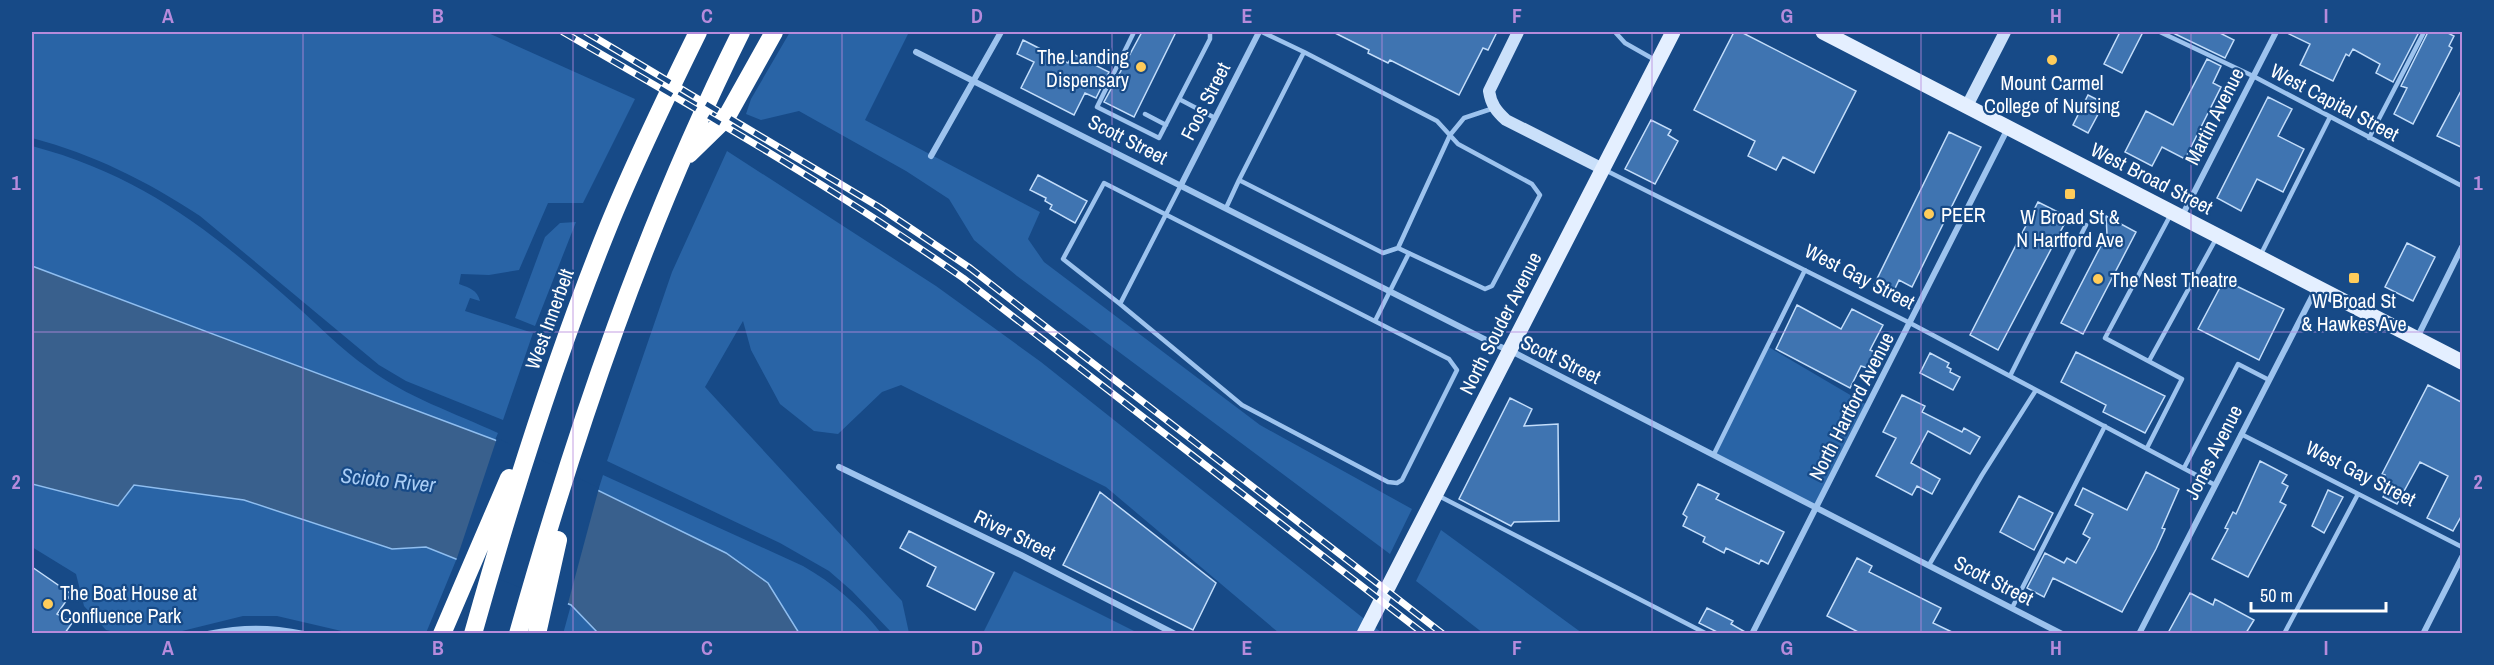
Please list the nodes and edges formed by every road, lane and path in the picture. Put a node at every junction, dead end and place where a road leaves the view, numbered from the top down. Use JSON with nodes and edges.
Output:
{"nodes":[{"id":1,"x":698,"y":32,"type":"edge"},
{"id":2,"x":741,"y":32,"type":"edge"},
{"id":3,"x":774,"y":32,"type":"edge"},
{"id":4,"x":1001,"y":32,"type":"edge"},
{"id":5,"x":1134,"y":32,"type":"edge"},
{"id":6,"x":1210,"y":32,"type":"edge"},
{"id":7,"x":1261,"y":32,"type":"edge"},
{"id":8,"x":1518,"y":32,"type":"edge"},
{"id":9,"x":1615,"y":32,"type":"edge"},
{"id":10,"x":1672,"y":32,"type":"edge"},
{"id":11,"x":1823,"y":32,"type":"edge"},
{"id":12,"x":2005,"y":32,"type":"edge"},
{"id":13,"x":2160,"y":32,"type":"edge"},
{"id":14,"x":2276,"y":32,"type":"edge"},
{"id":15,"x":2424,"y":32,"type":"edge"},
{"id":16,"x":916,"y":52,"type":"dead end"},
{"id":17,"x":1304,"y":52,"type":"junction"},
{"id":18,"x":1658,"y":61,"type":"junction"},
{"id":19,"x":2253,"y":76,"type":"junction"},
{"id":20,"x":975,"y":81,"type":"junction"},
{"id":21,"x":1179,"y":99,"type":"junction"},
{"id":22,"x":1492,"y":105,"type":"junction"},
{"id":23,"x":1967,"y":106,"type":"junction"},
{"id":24,"x":1145,"y":114,"type":"dead end"},
{"id":25,"x":2330,"y":117,"type":"junction"},
{"id":26,"x":1215,"y":118,"type":"junction"},
{"id":27,"x":1166,"y":125,"type":"junction"},
{"id":28,"x":2008,"y":127,"type":"junction"},
{"id":29,"x":1450,"y":135,"type":"junction"},
{"id":30,"x":2369,"y":138,"type":"junction"},
{"id":31,"x":931,"y":156,"type":"dead end"},
{"id":32,"x":680,"y":164,"type":"junction"},
{"id":33,"x":1603,"y":169,"type":"junction"},
{"id":34,"x":1239,"y":180,"type":"junction"},
{"id":35,"x":1181,"y":185,"type":"junction"},
{"id":36,"x":2463,"y":186,"type":"edge"},
{"id":37,"x":1226,"y":208,"type":"junction"},
{"id":38,"x":2177,"y":214,"type":"junction"},
{"id":39,"x":1166,"y":215,"type":"junction"},
{"id":40,"x":2086,"y":225,"type":"dead end"},
{"id":41,"x":2218,"y":235,"type":"junction"},
{"id":42,"x":2463,"y":247,"type":"edge"},
{"id":43,"x":1398,"y":248,"type":"junction"},
{"id":44,"x":1409,"y":253,"type":"junction"},
{"id":45,"x":2260,"y":256,"type":"junction"},
{"id":46,"x":1805,"y":270,"type":"junction"},
{"id":47,"x":2317,"y":287,"type":"junction"},
{"id":48,"x":1390,"y":291,"type":"junction"},
{"id":49,"x":1120,"y":304,"type":"junction"},
{"id":50,"x":1375,"y":321,"type":"junction"},
{"id":51,"x":1911,"y":323,"type":"junction"},
{"id":52,"x":2417,"y":338,"type":"junction"},
{"id":53,"x":1510,"y":351,"type":"junction"},
{"id":54,"x":2149,"y":361,"type":"junction"},
{"id":55,"x":2463,"y":362,"type":"edge"},
{"id":56,"x":2010,"y":376,"type":"junction"},
{"id":57,"x":2269,"y":380,"type":"junction"},
{"id":58,"x":2036,"y":390,"type":"junction"},
{"id":59,"x":546,"y":393,"type":"junction"},
{"id":60,"x":586,"y":415,"type":"junction"},
{"id":61,"x":2105,"y":426,"type":"junction"},
{"id":62,"x":2241,"y":434,"type":"junction"},
{"id":63,"x":2147,"y":448,"type":"junction"},
{"id":64,"x":1714,"y":454,"type":"junction"},
{"id":65,"x":839,"y":466,"type":"dead end"},
{"id":66,"x":2184,"y":468,"type":"junction"},
{"id":67,"x":2216,"y":485,"type":"junction"},
{"id":68,"x":1436,"y":494,"type":"junction"},
{"id":69,"x":2358,"y":494,"type":"junction"},
{"id":70,"x":1818,"y":507,"type":"junction"},
{"id":71,"x":2463,"y":547,"type":"edge"},
{"id":72,"x":2463,"y":556,"type":"edge"},
{"id":73,"x":1929,"y":565,"type":"junction"},
{"id":74,"x":2012,"y":608,"type":"junction"},
{"id":75,"x":208,"y":633,"type":"edge"},
{"id":76,"x":304,"y":633,"type":"edge"},
{"id":77,"x":441,"y":633,"type":"edge"},
{"id":78,"x":473,"y":633,"type":"edge"},
{"id":79,"x":518,"y":633,"type":"edge"},
{"id":80,"x":537,"y":633,"type":"edge"},
{"id":81,"x":1175,"y":633,"type":"edge"},
{"id":82,"x":1364,"y":633,"type":"edge"},
{"id":83,"x":1707,"y":633,"type":"edge"},
{"id":84,"x":1752,"y":633,"type":"edge"},
{"id":85,"x":2062,"y":633,"type":"edge"},
{"id":86,"x":2139,"y":633,"type":"edge"},
{"id":87,"x":2284,"y":633,"type":"edge"},
{"id":88,"x":2423,"y":633,"type":"edge"}],
"edges":[{"from":1,"to":59,"type":"highway","name":"West Innerbelt"},
{"from":2,"to":32,"type":"highway"},
{"from":3,"to":32,"type":"highway"},
{"from":4,"to":20,"type":"street"},
{"from":5,"to":27,"type":"lane"},
{"from":6,"to":21,"type":"lane"},
{"from":7,"to":17,"type":"lane"},
{"from":7,"to":26,"type":"street","name":"Foos Street"},
{"from":8,"to":22,"type":"street"},
{"from":9,"to":18,"type":"lane"},
{"from":10,"to":18,"type":"main road","name":"North Souder Avenue"},
{"from":11,"to":23,"type":"main road","name":"West Broad Street"},
{"from":12,"to":23,"type":"street"},
{"from":13,"to":19,"type":"lane","name":"West Capital Street"},
{"from":14,"to":19,"type":"street","name":"Martin Avenue"},
{"from":15,"to":30,"type":"lane"},
{"from":16,"to":20,"type":"street","name":"Scott Street"},
{"from":17,"to":29,"type":"lane"},
{"from":17,"to":34,"type":"lane"},
{"from":18,"to":33,"type":"main road","name":"North Souder Avenue"},
{"from":19,"to":25,"type":"lane","name":"West Capital Street"},
{"from":19,"to":38,"type":"street","name":"Martin Avenue"},
{"from":20,"to":31,"type":"street"},
{"from":20,"to":35,"type":"street","name":"Scott Street"},
{"from":21,"to":26,"type":"lane"},
{"from":21,"to":27,"type":"lane"},
{"from":22,"to":29,"type":"lane"},
{"from":22,"to":33,"type":"street","name":"West Gay Street"},
{"from":23,"to":28,"type":"main road","name":"West Broad Street"},
{"from":24,"to":27,"type":"lane"},
{"from":25,"to":30,"type":"lane","name":"West Capital Street"},
{"from":25,"to":45,"type":"lane"},
{"from":26,"to":35,"type":"street","name":"Foos Street"},
{"from":28,"to":38,"type":"main road","name":"West Broad Street"},
{"from":28,"to":51,"type":"street","name":"North Hartford Avenue"},
{"from":29,"to":43,"type":"lane"},
{"from":29,"to":44,"type":"lane"},
{"from":30,"to":36,"type":"lane","name":"West Capital Street"},
{"from":32,"to":60,"type":"highway"},
{"from":33,"to":46,"type":"lane","name":"West Gay Street"},
{"from":33,"to":53,"type":"main road","name":"North Souder Avenue"},
{"from":34,"to":37,"type":"lane"},
{"from":34,"to":43,"type":"lane"},
{"from":35,"to":37,"type":"street","name":"Scott Street"},
{"from":35,"to":39,"type":"lane"},
{"from":37,"to":48,"type":"street","name":"Scott Street"},
{"from":38,"to":41,"type":"main road","name":"West Broad Street"},
{"from":38,"to":54,"type":"lane"},
{"from":39,"to":49,"type":"lane"},
{"from":39,"to":49,"type":"lane"},
{"from":39,"to":50,"type":"lane"},
{"from":40,"to":56,"type":"lane"},
{"from":41,"to":45,"type":"main road","name":"West Broad Street"},
{"from":41,"to":54,"type":"lane"},
{"from":42,"to":52,"type":"street"},
{"from":43,"to":44,"type":"lane"},
{"from":44,"to":48,"type":"lane"},
{"from":45,"to":47,"type":"main road","name":"West Broad Street"},
{"from":46,"to":51,"type":"lane","name":"West Gay Street"},
{"from":46,"to":64,"type":"lane"},
{"from":47,"to":52,"type":"main road","name":"West Broad Street"},
{"from":47,"to":57,"type":"street","name":"Jones Avenue"},
{"from":48,"to":50,"type":"lane"},
{"from":48,"to":53,"type":"street","name":"Scott Street"},
{"from":49,"to":50,"type":"lane"},
{"from":51,"to":56,"type":"lane","name":"West Gay Street"},
{"from":51,"to":70,"type":"street","name":"North Hartford Avenue"},
{"from":52,"to":55,"type":"main road","name":"West Broad Street"},
{"from":53,"to":64,"type":"street","name":"Scott Street"},
{"from":53,"to":68,"type":"main road","name":"North Souder Avenue"},
{"from":54,"to":63,"type":"lane"},
{"from":56,"to":58,"type":"lane","name":"West Gay Street"},
{"from":57,"to":62,"type":"street","name":"Jones Avenue"},
{"from":57,"to":66,"type":"lane"},
{"from":58,"to":61,"type":"lane","name":"West Gay Street"},
{"from":58,"to":73,"type":"lane"},
{"from":59,"to":77,"type":"highway"},
{"from":59,"to":78,"type":"highway","name":"West Innerbelt"},
{"from":60,"to":79,"type":"highway"},
{"from":60,"to":80,"type":"highway"},
{"from":61,"to":63,"type":"lane","name":"West Gay Street"},
{"from":61,"to":74,"type":"lane"},
{"from":62,"to":67,"type":"street","name":"Jones Avenue"},
{"from":62,"to":69,"type":"lane","name":"West Gay Street"},
{"from":63,"to":66,"type":"lane","name":"West Gay Street"},
{"from":64,"to":70,"type":"street","name":"Scott Street"},
{"from":65,"to":81,"type":"street","name":"River Street"},
{"from":66,"to":67,"type":"lane","name":"West Gay Street"},
{"from":67,"to":86,"type":"street","name":"Jones Avenue"},
{"from":68,"to":82,"type":"main road","name":"North Souder Avenue"},
{"from":68,"to":83,"type":"lane"},
{"from":69,"to":71,"type":"lane","name":"West Gay Street"},
{"from":69,"to":87,"type":"lane"},
{"from":70,"to":73,"type":"street","name":"Scott Street"},
{"from":70,"to":84,"type":"street","name":"North Hartford Avenue"},
{"from":72,"to":88,"type":"street"},
{"from":73,"to":74,"type":"street","name":"Scott Street"},
{"from":74,"to":85,"type":"street","name":"Scott Street"},
{"from":75,"to":76,"type":"street"}]}
